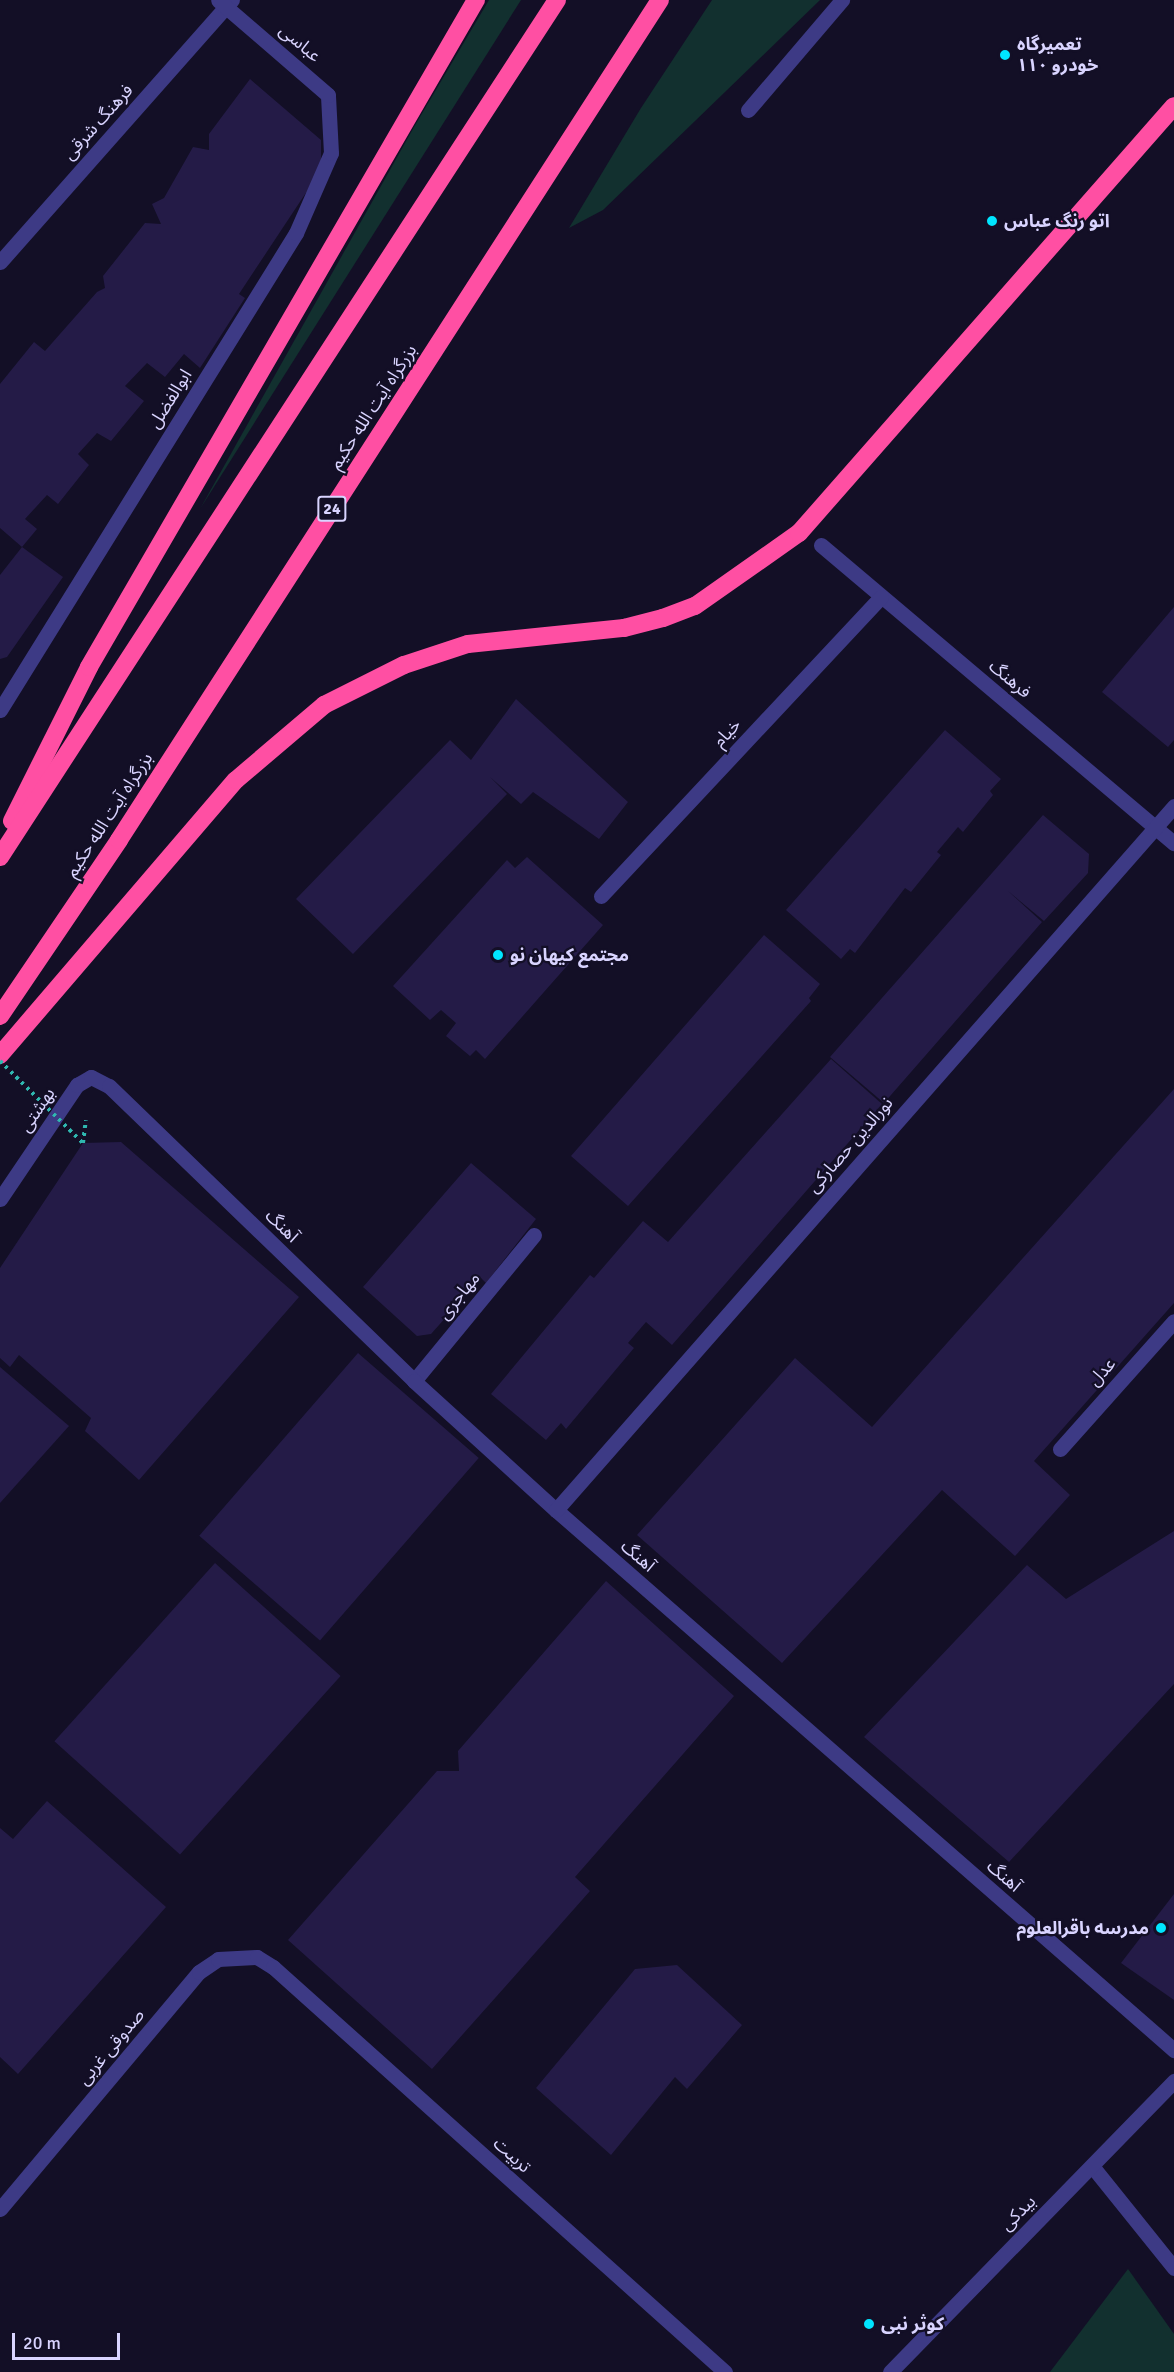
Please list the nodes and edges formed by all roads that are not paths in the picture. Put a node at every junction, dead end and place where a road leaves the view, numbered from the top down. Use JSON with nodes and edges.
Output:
{"nodes":[{"id":1,"x":476,"y":0,"type":"edge"},
{"id":2,"x":558,"y":0,"type":"edge"},
{"id":3,"x":660,"y":0,"type":"edge"},
{"id":4,"x":842,"y":0,"type":"edge"},
{"id":5,"x":226,"y":2,"type":"edge"},
{"id":6,"x":328,"y":95,"type":"joint"},
{"id":7,"x":1174,"y":106,"type":"edge"},
{"id":8,"x":748,"y":110,"type":"dead end"},
{"id":9,"x":0,"y":262,"type":"edge"},
{"id":10,"x":821,"y":545,"type":"dead end"},
{"id":11,"x":881,"y":597,"type":"junction"},
{"id":12,"x":0,"y":710,"type":"edge"},
{"id":13,"x":1174,"y":806,"type":"edge"},
{"id":14,"x":1156,"y":826,"type":"junction"},
{"id":15,"x":1174,"y":843,"type":"edge"},
{"id":16,"x":0,"y":844,"type":"edge"},
{"id":17,"x":0,"y":857,"type":"edge"},
{"id":18,"x":601,"y":896,"type":"dead end"},
{"id":19,"x":0,"y":1016,"type":"edge"},
{"id":20,"x":0,"y":1055,"type":"edge"},
{"id":21,"x":91,"y":1077,"type":"joint"},
{"id":22,"x":0,"y":1199,"type":"edge"},
{"id":23,"x":534,"y":1234,"type":"dead end"},
{"id":24,"x":1174,"y":1321,"type":"edge"},
{"id":25,"x":414,"y":1381,"type":"junction"},
{"id":26,"x":1060,"y":1449,"type":"dead end"},
{"id":27,"x":556,"y":1510,"type":"junction"},
{"id":28,"x":273,"y":1967,"type":"joint"},
{"id":29,"x":1174,"y":2050,"type":"edge"},
{"id":30,"x":1174,"y":2081,"type":"edge"},
{"id":31,"x":1092,"y":2166,"type":"junction"},
{"id":32,"x":0,"y":2209,"type":"edge"},
{"id":33,"x":1174,"y":2268,"type":"edge"},
{"id":34,"x":725,"y":2372,"type":"edge"},
{"id":35,"x":890,"y":2372,"type":"edge"}],
"edges":[{"from":1,"to":16,"type":"highway"},
{"from":2,"to":17,"type":"highway"},
{"from":3,"to":19,"type":"highway","name":"بزرگراه آیت الله حکیم","number":"24"},
{"from":4,"to":8,"type":"street"},
{"from":5,"to":6,"type":"street","name":"عباسی"},
{"from":5,"to":9,"type":"street","name":"فرهنگ شرقی"},
{"from":6,"to":12,"type":"street","name":"ابوالفضل"},
{"from":7,"to":20,"type":"highway"},
{"from":10,"to":11,"type":"street","name":"فرهنگ"},
{"from":11,"to":14,"type":"street","name":"فرهنگ"},
{"from":11,"to":18,"type":"street","name":"خیام"},
{"from":13,"to":14,"type":"street","name":"نورالدین حصارکی"},
{"from":14,"to":15,"type":"street","name":"فرهنگ"},
{"from":14,"to":27,"type":"street","name":"نورالدین حصارکی"},
{"from":21,"to":22,"type":"street","name":"بهشتی"},
{"from":21,"to":25,"type":"street","name":"آهنگ"},
{"from":23,"to":25,"type":"street","name":"مهاجری"},
{"from":24,"to":26,"type":"street","name":"عدل"},
{"from":25,"to":27,"type":"street","name":"آهنگ"},
{"from":27,"to":29,"type":"street","name":"آهنگ"},
{"from":28,"to":32,"type":"street","name":"صدوقی غربی"},
{"from":28,"to":34,"type":"street","name":"تربیت"},
{"from":30,"to":31,"type":"street","name":"بیدکی"},
{"from":31,"to":33,"type":"street"},
{"from":31,"to":35,"type":"street","name":"بیدکی"}]}
